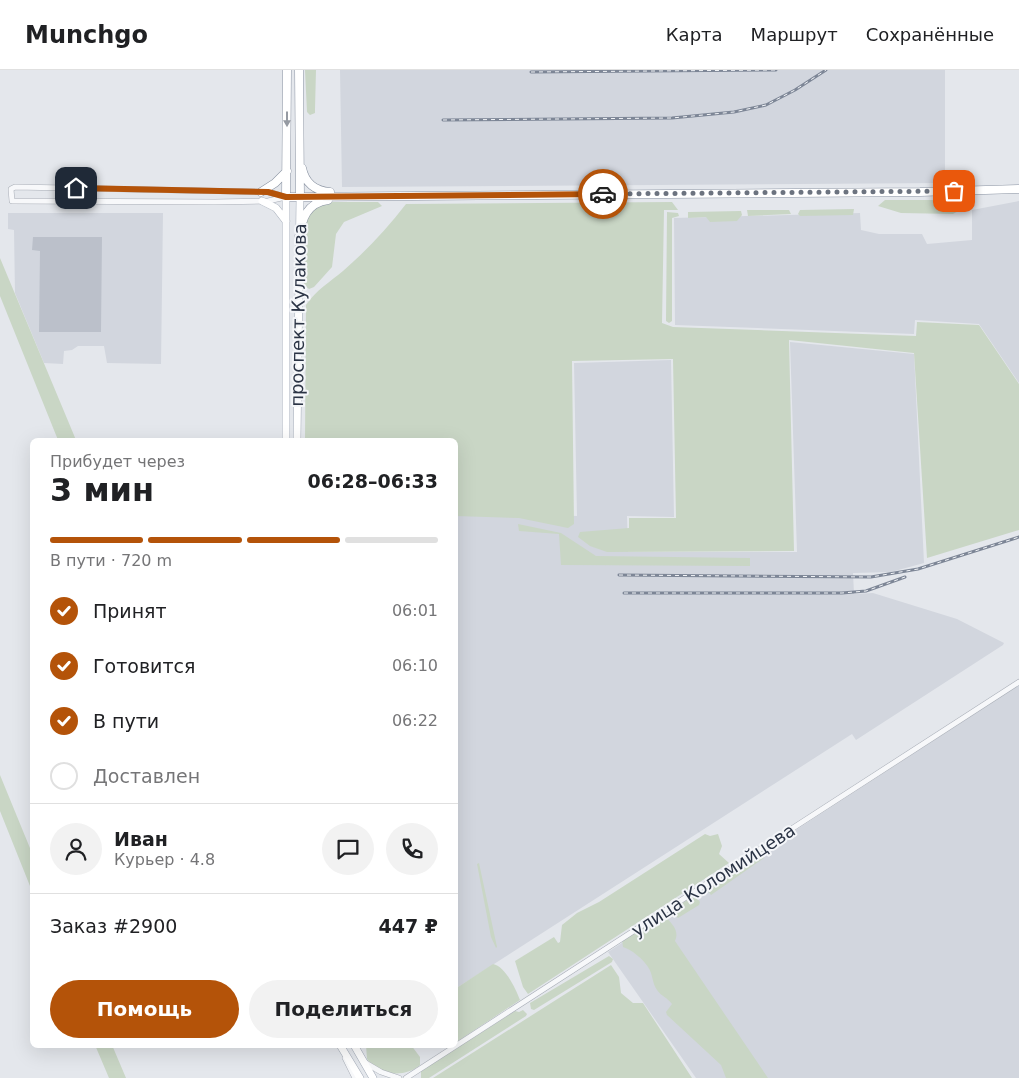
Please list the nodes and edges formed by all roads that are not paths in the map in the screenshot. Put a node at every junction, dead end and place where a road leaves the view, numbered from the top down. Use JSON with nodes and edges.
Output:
{"nodes":[{"id":1,"x":287,"y":70,"type":"edge"},
{"id":2,"x":299,"y":70,"type":"edge"},
{"id":3,"x":299,"y":146,"type":"junction"},
{"id":4,"x":287,"y":170,"type":"junction"},
{"id":5,"x":58,"y":188,"type":"junction"},
{"id":6,"x":112,"y":189,"type":"junction"},
{"id":7,"x":1019,"y":189,"type":"edge"},
{"id":8,"x":170,"y":190,"type":"junction"},
{"id":9,"x":261,"y":192,"type":"junction"},
{"id":10,"x":300,"y":196,"type":"junction"},
{"id":11,"x":338,"y":196,"type":"junction"},
{"id":12,"x":286,"y":197,"type":"junction"},
{"id":13,"x":57,"y":201,"type":"junction"},
{"id":14,"x":112,"y":201,"type":"junction"},
{"id":15,"x":262,"y":201,"type":"junction"},
{"id":16,"x":170,"y":202,"type":"junction"},
{"id":17,"x":286,"y":222,"type":"junction"},
{"id":18,"x":299,"y":237,"type":"junction"},
{"id":19,"x":286,"y":438,"type":"edge"},
{"id":20,"x":297,"y":438,"type":"edge"},
{"id":21,"x":1019,"y":682,"type":"edge"},
{"id":22,"x":458,"y":1044,"type":"edge"},
{"id":23,"x":341,"y":1048,"type":"edge"},
{"id":24,"x":342,"y":1048,"type":"edge"},
{"id":25,"x":356,"y":1048,"type":"edge"},
{"id":26,"x":452,"y":1048,"type":"edge"},
{"id":27,"x":362,"y":1060,"type":"junction"},
{"id":28,"x":355,"y":1078,"type":"edge"},
{"id":29,"x":360,"y":1078,"type":"edge"},
{"id":30,"x":373,"y":1078,"type":"edge"},
{"id":31,"x":399,"y":1078,"type":"edge"},
{"id":32,"x":406,"y":1078,"type":"edge"}],
"edges":[{"from":1,"to":4,"type":"highway","name":"проспект Кулакова","one_way":true},
{"from":2,"to":3,"type":"highway","name":"проспект Кулакова"},
{"from":3,"to":10,"type":"highway","name":"проспект Кулакова"},
{"from":3,"to":11,"type":"highway"},
{"from":4,"to":9,"type":"highway"},
{"from":4,"to":12,"type":"highway","name":"проспект Кулакова"},
{"from":5,"to":6,"type":"street"},
{"from":5,"to":13,"type":"street"},
{"from":5,"to":13,"type":"street"},
{"from":6,"to":8,"type":"street"},
{"from":6,"to":14,"type":"street"},
{"from":7,"to":11,"type":"highway"},
{"from":8,"to":9,"type":"street"},
{"from":8,"to":16,"type":"street"},
{"from":9,"to":12,"type":"street"},
{"from":10,"to":11,"type":"highway"},
{"from":10,"to":12,"type":"highway"},
{"from":10,"to":18,"type":"main road","name":"проспект Кулакова"},
{"from":11,"to":18,"type":"highway"},
{"from":12,"to":15,"type":"street"},
{"from":12,"to":17,"type":"main road","name":"проспект Кулакова"},
{"from":13,"to":14,"type":"street"},
{"from":14,"to":16,"type":"street"},
{"from":15,"to":16,"type":"street"},
{"from":15,"to":17,"type":"main road"},
{"from":17,"to":19,"type":"main road","name":"проспект Кулакова"},
{"from":18,"to":20,"type":"main road","name":"проспект Кулакова"},
{"from":21,"to":22,"type":"street","name":"улица Коломийцева"},
{"from":23,"to":28,"type":"street"},
{"from":24,"to":29,"type":"main road"},
{"from":25,"to":27,"type":"main road"},
{"from":26,"to":32,"type":"street","name":"улица Коломийцева"},
{"from":27,"to":30,"type":"main road"},
{"from":27,"to":31,"type":"street"}]}
